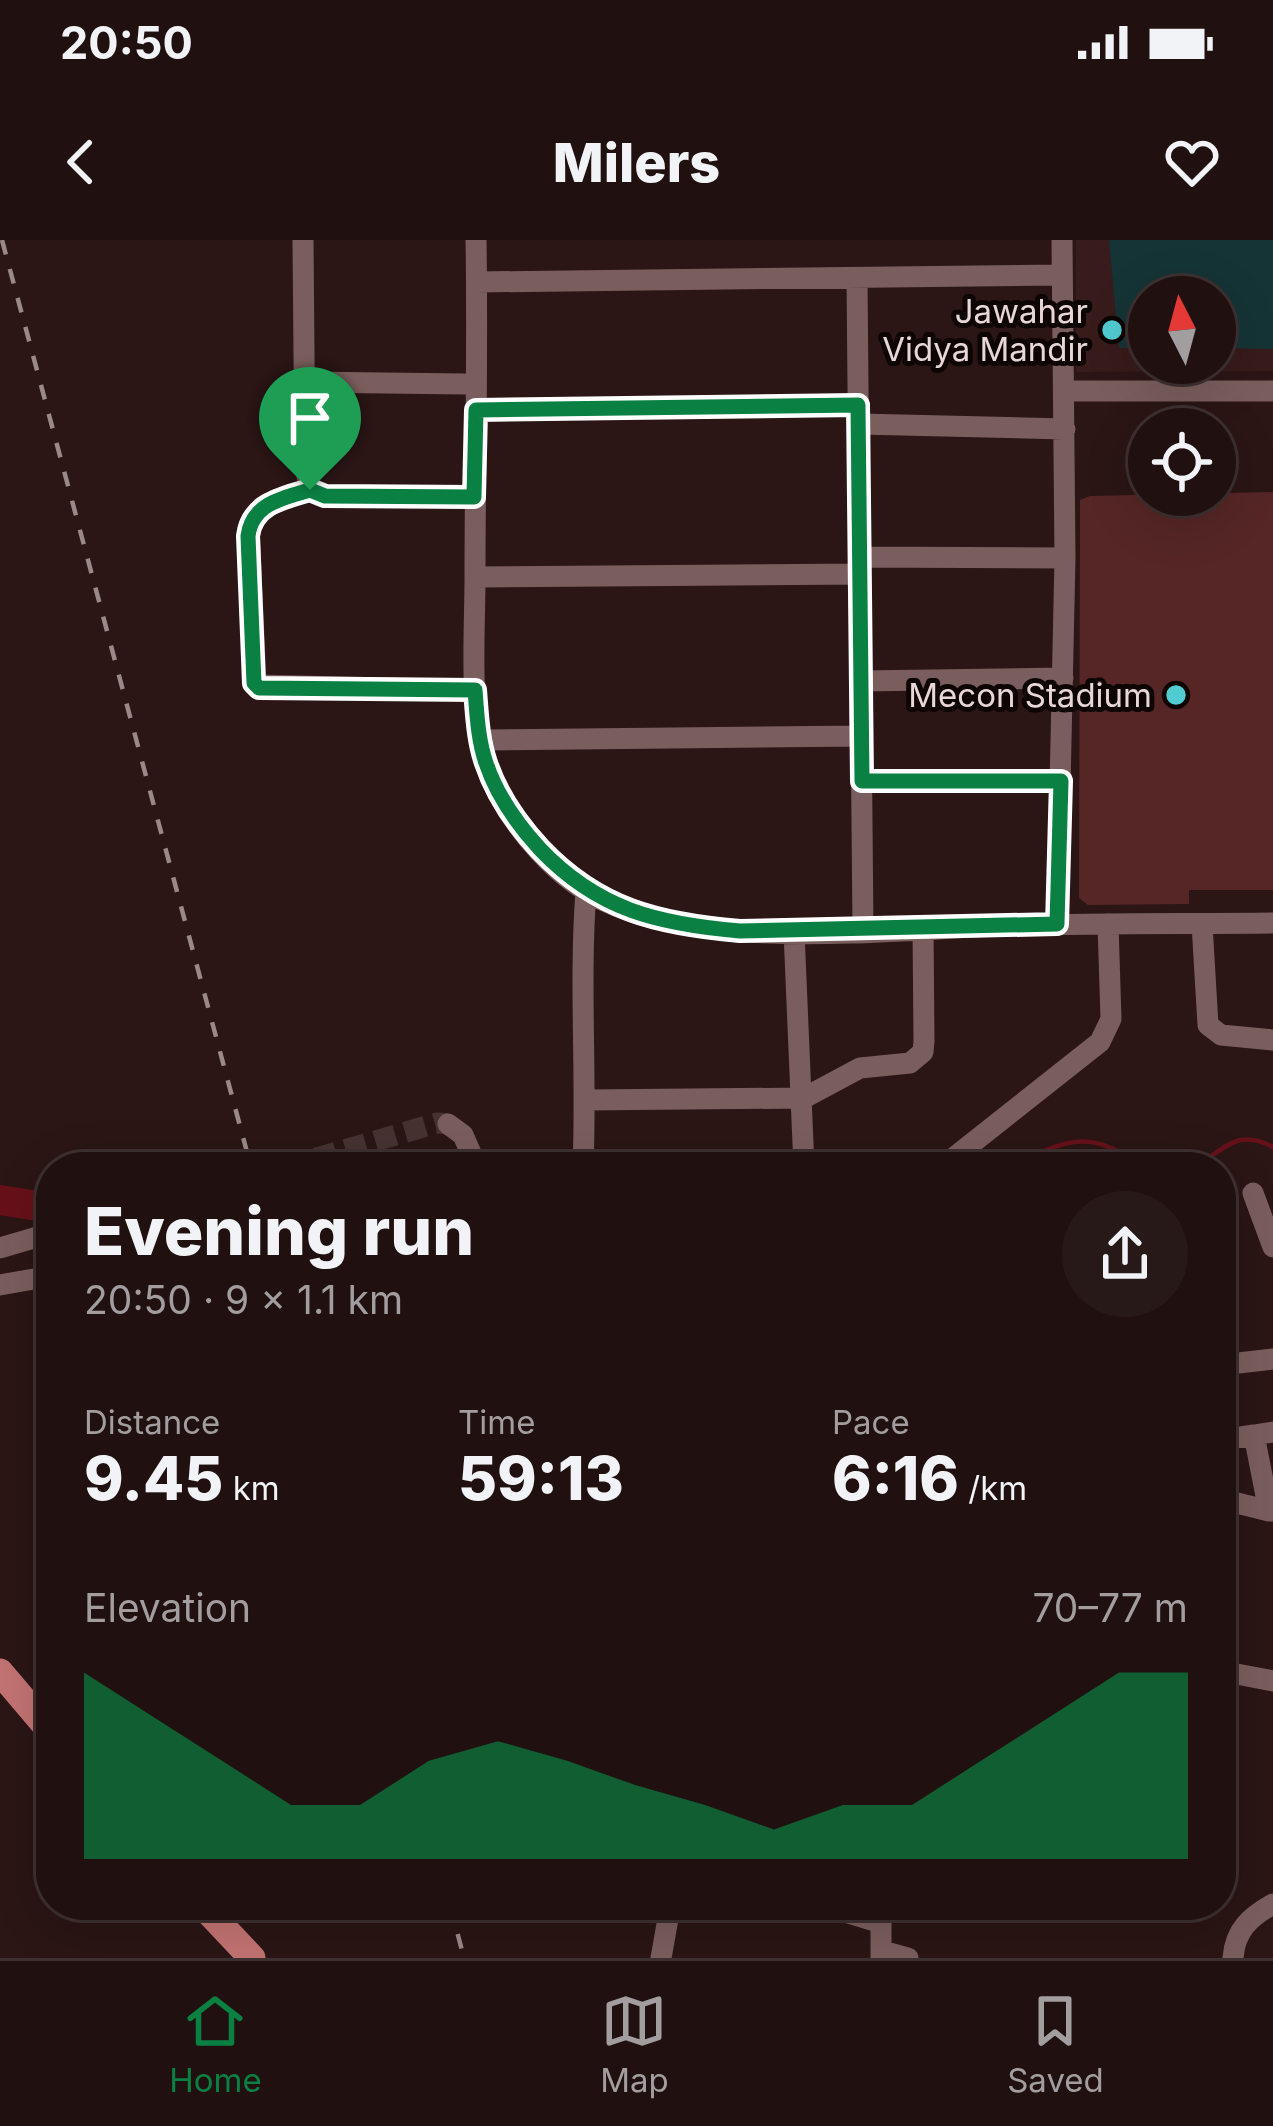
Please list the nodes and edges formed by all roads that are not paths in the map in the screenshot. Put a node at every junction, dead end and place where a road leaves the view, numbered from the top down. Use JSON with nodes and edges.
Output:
{"nodes":[{"id":1,"x":303,"y":240,"type":"edge"},
{"id":2,"x":476,"y":240,"type":"edge"},
{"id":3,"x":1062,"y":240,"type":"edge"},
{"id":4,"x":1062,"y":275,"type":"junction"},
{"id":5,"x":857,"y":278,"type":"junction"},
{"id":6,"x":477,"y":282,"type":"junction"},
{"id":7,"x":305,"y":382,"type":"junction"},
{"id":8,"x":466,"y":384,"type":"dead end"},
{"id":9,"x":1065,"y":391,"type":"junction"},
{"id":10,"x":1273,"y":391,"type":"edge"},
{"id":11,"x":476,"y":410,"type":"junction"},
{"id":12,"x":858,"y":415,"type":"junction"},
{"id":13,"x":1065,"y":429,"type":"junction"},
{"id":14,"x":310,"y":490,"type":"junction"},
{"id":15,"x":474,"y":497,"type":"junction"},
{"id":16,"x":1065,"y":559,"type":"junction"},
{"id":17,"x":860,"y":565,"type":"junction"},
{"id":18,"x":475,"y":577,"type":"junction"},
{"id":19,"x":1063,"y":678,"type":"junction"},
{"id":20,"x":861,"y":681,"type":"junction"},
{"id":21,"x":475,"y":690,"type":"junction"},
{"id":22,"x":861,"y":736,"type":"junction"},
{"id":23,"x":480,"y":740,"type":"junction"},
{"id":24,"x":862,"y":781,"type":"junction"},
{"id":25,"x":1061,"y":781,"type":"junction"},
{"id":26,"x":586,"y":891,"type":"junction"},
{"id":27,"x":1273,"y":923,"type":"edge"},
{"id":28,"x":1057,"y":924,"type":"junction"},
{"id":29,"x":1108,"y":924,"type":"junction"},
{"id":30,"x":1202,"y":924,"type":"junction"},
{"id":31,"x":922,"y":928,"type":"junction"},
{"id":32,"x":863,"y":930,"type":"junction"},
{"id":33,"x":794,"y":932,"type":"junction"},
{"id":34,"x":1273,"y":1040,"type":"edge"},
{"id":35,"x":804,"y":1098,"type":"junction"},
{"id":36,"x":586,"y":1100,"type":"junction"},
{"id":37,"x":448,"y":1124,"type":"dead end"},
{"id":38,"x":470,"y":1152,"type":"edge"},
{"id":39,"x":584,"y":1152,"type":"edge"},
{"id":40,"x":804,"y":1152,"type":"edge"},
{"id":41,"x":961,"y":1152,"type":"edge"},
{"id":42,"x":1253,"y":1193,"type":"dead end"},
{"id":43,"x":36,"y":1237,"type":"edge"},
{"id":44,"x":1273,"y":1247,"type":"edge"},
{"id":45,"x":0,"y":1248,"type":"edge"},
{"id":46,"x":36,"y":1279,"type":"edge"},
{"id":47,"x":0,"y":1285,"type":"edge"},
{"id":48,"x":1273,"y":1359,"type":"edge"},
{"id":49,"x":1236,"y":1363,"type":"edge"},
{"id":50,"x":1263,"y":1433,"type":"edge"},
{"id":51,"x":1236,"y":1503,"type":"edge"},
{"id":52,"x":1271,"y":1511,"type":"edge"},
{"id":53,"x":0,"y":1672,"type":"edge"},
{"id":54,"x":1236,"y":1674,"type":"edge"},
{"id":55,"x":1273,"y":1681,"type":"edge"},
{"id":56,"x":0,"y":1699,"type":"edge"},
{"id":57,"x":36,"y":1714,"type":"edge"},
{"id":58,"x":36,"y":1741,"type":"edge"},
{"id":59,"x":1273,"y":1904,"type":"edge"},
{"id":60,"x":192,"y":1920,"type":"edge"},
{"id":61,"x":216,"y":1920,"type":"edge"},
{"id":62,"x":668,"y":1920,"type":"edge"},
{"id":63,"x":872,"y":1920,"type":"edge"},
{"id":64,"x":882,"y":1954,"type":"edge"},
{"id":65,"x":226,"y":1958,"type":"edge"},
{"id":66,"x":252,"y":1958,"type":"edge"},
{"id":67,"x":661,"y":1958,"type":"edge"},
{"id":68,"x":908,"y":1958,"type":"edge"},
{"id":69,"x":1233,"y":1958,"type":"edge"}],
"edges":[{"from":1,"to":7,"type":"street"},
{"from":2,"to":6,"type":"street"},
{"from":3,"to":4,"type":"street"},
{"from":4,"to":5,"type":"street"},
{"from":4,"to":9,"type":"street"},
{"from":5,"to":6,"type":"street"},
{"from":5,"to":12,"type":"street"},
{"from":6,"to":11,"type":"street"},
{"from":7,"to":8,"type":"street"},
{"from":7,"to":14,"type":"street"},
{"from":9,"to":10,"type":"street"},
{"from":9,"to":13,"type":"street"},
{"from":11,"to":12,"type":"street"},
{"from":11,"to":15,"type":"street"},
{"from":12,"to":13,"type":"street"},
{"from":12,"to":17,"type":"street"},
{"from":13,"to":16,"type":"street"},
{"from":14,"to":15,"type":"street"},
{"from":14,"to":21,"type":"street"},
{"from":15,"to":18,"type":"street"},
{"from":16,"to":17,"type":"street"},
{"from":16,"to":19,"type":"street"},
{"from":17,"to":18,"type":"street"},
{"from":17,"to":20,"type":"street"},
{"from":18,"to":21,"type":"street"},
{"from":19,"to":20,"type":"street"},
{"from":19,"to":25,"type":"street"},
{"from":20,"to":22,"type":"street"},
{"from":21,"to":23,"type":"street"},
{"from":22,"to":23,"type":"street"},
{"from":22,"to":24,"type":"street"},
{"from":23,"to":26,"type":"street"},
{"from":24,"to":25,"type":"street"},
{"from":24,"to":32,"type":"street"},
{"from":25,"to":28,"type":"street"},
{"from":26,"to":33,"type":"street"},
{"from":26,"to":36,"type":"street"},
{"from":27,"to":30,"type":"street"},
{"from":28,"to":29,"type":"street"},
{"from":28,"to":31,"type":"street"},
{"from":29,"to":30,"type":"street"},
{"from":29,"to":41,"type":"street"},
{"from":30,"to":34,"type":"street"},
{"from":31,"to":32,"type":"street"},
{"from":31,"to":35,"type":"street"},
{"from":32,"to":33,"type":"street"},
{"from":33,"to":35,"type":"street"},
{"from":35,"to":36,"type":"street"},
{"from":35,"to":40,"type":"street"},
{"from":36,"to":39,"type":"street"},
{"from":37,"to":38,"type":"street"},
{"from":42,"to":44,"type":"street"},
{"from":43,"to":45,"type":"street"},
{"from":46,"to":47,"type":"street"},
{"from":48,"to":49,"type":"street"},
{"from":50,"to":52,"type":"street"},
{"from":51,"to":52,"type":"street"},
{"from":53,"to":57,"type":"main road"},
{"from":54,"to":55,"type":"street"},
{"from":56,"to":58,"type":"main road"},
{"from":59,"to":69,"type":"street"},
{"from":60,"to":65,"type":"main road"},
{"from":61,"to":66,"type":"main road"},
{"from":62,"to":67,"type":"street"},
{"from":63,"to":64,"type":"street"},
{"from":64,"to":68,"type":"street"}]}
